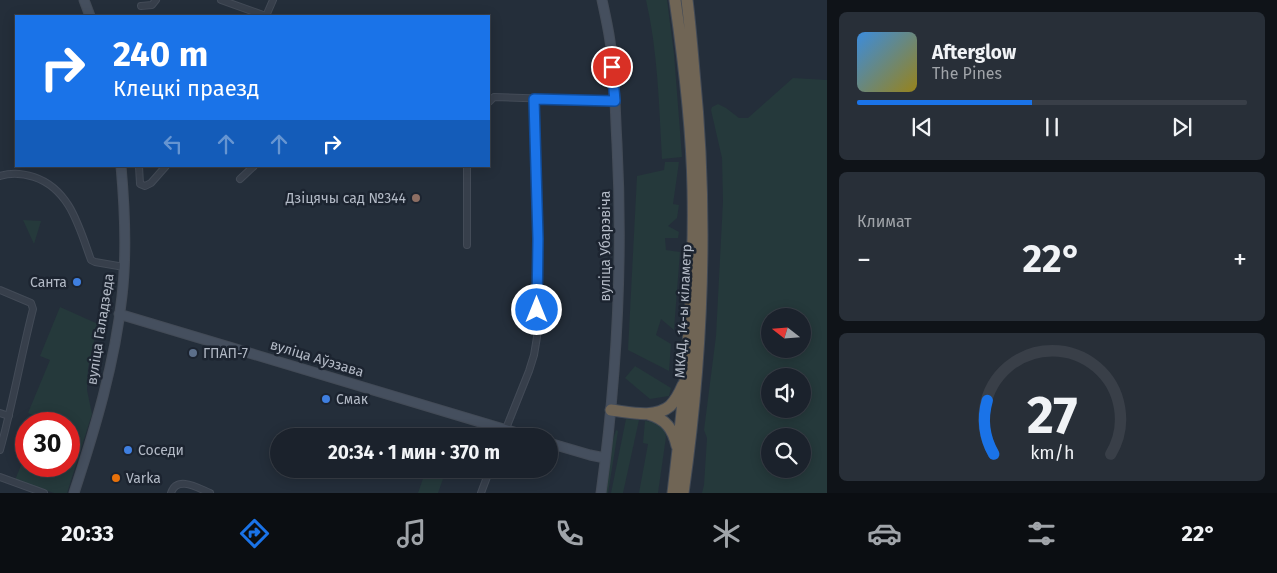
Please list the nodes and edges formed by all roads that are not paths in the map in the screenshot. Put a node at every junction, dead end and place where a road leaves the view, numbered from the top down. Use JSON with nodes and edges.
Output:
{"nodes":[{"id":1,"x":84,"y":0,"type":"edge"},
{"id":2,"x":156,"y":0,"type":"edge"},
{"id":3,"x":221,"y":0,"type":"edge"},
{"id":4,"x":273,"y":0,"type":"edge"},
{"id":5,"x":602,"y":0,"type":"edge"},
{"id":6,"x":675,"y":0,"type":"edge"},
{"id":7,"x":687,"y":0,"type":"edge"},
{"id":8,"x":142,"y":6,"type":"dead end"},
{"id":9,"x":90,"y":15,"type":"edge"},
{"id":10,"x":263,"y":15,"type":"edge"},
{"id":11,"x":266,"y":15,"type":"edge"},
{"id":12,"x":534,"y":99,"type":"junction"},
{"id":13,"x":490,"y":101,"type":"edge"},
{"id":14,"x":615,"y":101,"type":"junction"},
{"id":15,"x":694,"y":130,"type":"junction"},
{"id":16,"x":121,"y":167,"type":"edge"},
{"id":17,"x":139,"y":167,"type":"edge"},
{"id":18,"x":165,"y":167,"type":"edge"},
{"id":19,"x":253,"y":167,"type":"edge"},
{"id":20,"x":467,"y":167,"type":"edge"},
{"id":21,"x":0,"y":176,"type":"edge"},
{"id":22,"x":240,"y":179,"type":"dead end"},
{"id":23,"x":467,"y":244,"type":"dead end"},
{"id":24,"x":124,"y":266,"type":"junction"},
{"id":25,"x":0,"y":290,"type":"edge"},
{"id":26,"x":120,"y":314,"type":"junction"},
{"id":27,"x":686,"y":381,"type":"junction"},
{"id":28,"x":611,"y":410,"type":"junction"},
{"id":29,"x":0,"y":413,"type":"edge"},
{"id":30,"x":644,"y":413,"type":"junction"},
{"id":31,"x":9,"y":416,"type":"junction"},
{"id":32,"x":488,"y":428,"type":"edge"},
{"id":33,"x":506,"y":428,"type":"edge"},
{"id":34,"x":558,"y":446,"type":"edge"},
{"id":35,"x":0,"y":450,"type":"edge"},
{"id":36,"x":678,"y":452,"type":"junction"},
{"id":37,"x":606,"y":458,"type":"junction"},
{"id":38,"x":0,"y":477,"type":"edge"},
{"id":39,"x":487,"y":478,"type":"edge"},
{"id":40,"x":44,"y":493,"type":"edge"},
{"id":41,"x":74,"y":493,"type":"edge"},
{"id":42,"x":171,"y":493,"type":"edge"},
{"id":43,"x":210,"y":493,"type":"edge"},
{"id":44,"x":481,"y":493,"type":"edge"},
{"id":45,"x":600,"y":493,"type":"edge"},
{"id":46,"x":673,"y":493,"type":"edge"},
{"id":47,"x":683,"y":493,"type":"edge"}],
"edges":[{"from":1,"to":9,"type":"main road"},
{"from":2,"to":8,"type":"street"},
{"from":3,"to":10,"type":"street"},
{"from":4,"to":11,"type":"street"},
{"from":5,"to":14,"type":"main road","name":"вуліца Убарэвіча"},
{"from":6,"to":15,"type":"highway"},
{"from":7,"to":15,"type":"highway"},
{"from":12,"to":13,"type":"street"},
{"from":12,"to":14,"type":"street"},
{"from":12,"to":33,"type":"street"},
{"from":14,"to":28,"type":"main road","name":"вуліца Убарэвіча"},
{"from":15,"to":27,"type":"highway","name":"МКАД, 14-ы кіламетр"},
{"from":15,"to":47,"type":"highway","name":"МКАД, 14-ы кіламетр"},
{"from":16,"to":24,"type":"main road","name":"вуліца Галадзеда"},
{"from":17,"to":18,"type":"street"},
{"from":19,"to":22,"type":"street"},
{"from":20,"to":23,"type":"street"},
{"from":21,"to":24,"type":"street"},
{"from":24,"to":26,"type":"main road","name":"вуліца Галадзеда"},
{"from":25,"to":31,"type":"street"},
{"from":26,"to":32,"type":"main road","name":"вуліца Аўэзава"},
{"from":26,"to":41,"type":"main road","name":"вуліца Галадзеда"},
{"from":27,"to":30,"type":"highway"},
{"from":27,"to":36,"type":"highway","name":"МКАД, 14-ы кіламетр"},
{"from":28,"to":30,"type":"highway"},
{"from":28,"to":37,"type":"main road","name":"вуліца Убарэвіча"},
{"from":29,"to":31,"type":"street"},
{"from":30,"to":36,"type":"highway"},
{"from":31,"to":35,"type":"street"},
{"from":34,"to":37,"type":"main road"},
{"from":36,"to":46,"type":"highway","name":"МКАД, 14-ы кіламетр"},
{"from":37,"to":45,"type":"main road","name":"вуліца Убарэвіча"},
{"from":38,"to":40,"type":"street"},
{"from":39,"to":44,"type":"street"},
{"from":42,"to":43,"type":"street"}]}
